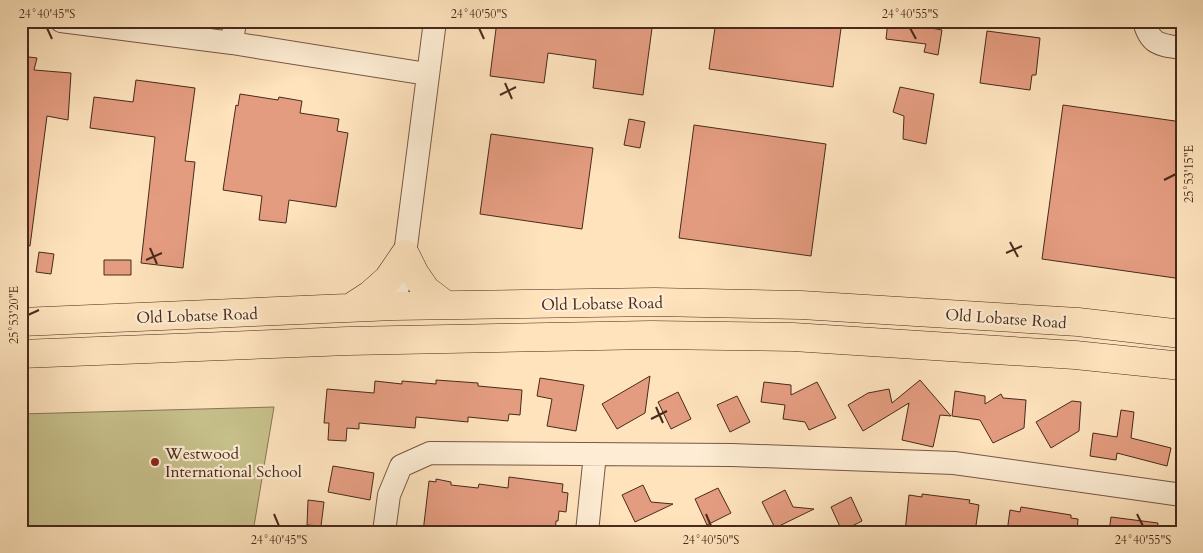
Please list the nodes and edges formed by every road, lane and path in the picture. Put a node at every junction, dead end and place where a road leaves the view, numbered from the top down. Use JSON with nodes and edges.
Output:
{"nodes":[{"id":1,"x":61,"y":21,"type":"edge"},
{"id":2,"x":235,"y":21,"type":"edge"},
{"id":3,"x":435,"y":21,"type":"edge"},
{"id":4,"x":1144,"y":21,"type":"edge"},
{"id":5,"x":232,"y":43,"type":"junction"},
{"id":6,"x":1182,"y":48,"type":"edge"},
{"id":7,"x":427,"y":74,"type":"junction"},
{"id":8,"x":405,"y":254,"type":"junction"},
{"id":9,"x":446,"y":305,"type":"junction"},
{"id":10,"x":394,"y":306,"type":"junction"},
{"id":11,"x":350,"y":308,"type":"junction"},
{"id":12,"x":21,"y":322,"type":"edge"},
{"id":13,"x":1182,"y":334,"type":"edge"},
{"id":14,"x":348,"y":341,"type":"junction"},
{"id":15,"x":418,"y":341,"type":"junction"},
{"id":16,"x":21,"y":354,"type":"edge"},
{"id":17,"x":1182,"y":366,"type":"edge"},
{"id":18,"x":595,"y":454,"type":"junction"},
{"id":19,"x":1182,"y":495,"type":"edge"},
{"id":20,"x":384,"y":532,"type":"edge"},
{"id":21,"x":587,"y":532,"type":"edge"}],
"edges":[{"from":1,"to":5,"type":"street"},
{"from":2,"to":5,"type":"street"},
{"from":3,"to":7,"type":"street"},
{"from":4,"to":6,"type":"street"},
{"from":5,"to":7,"type":"street"},
{"from":7,"to":8,"type":"street"},
{"from":8,"to":9,"type":"main road"},
{"from":8,"to":10,"type":"street"},
{"from":8,"to":11,"type":"main road"},
{"from":9,"to":10,"type":"main road","name":"Old Lobatse Road"},
{"from":9,"to":13,"type":"main road","name":"Old Lobatse Road"},
{"from":10,"to":11,"type":"main road","name":"Old Lobatse Road"},
{"from":10,"to":14,"type":"main road"},
{"from":10,"to":15,"type":"main road"},
{"from":11,"to":12,"type":"main road","name":"Old Lobatse Road"},
{"from":14,"to":15,"type":"main road","name":"Old Lobatse Road"},
{"from":14,"to":16,"type":"main road","name":"Old Lobatse Road"},
{"from":15,"to":17,"type":"main road","name":"Old Lobatse Road"},
{"from":18,"to":19,"type":"street"},
{"from":18,"to":20,"type":"street"},
{"from":18,"to":21,"type":"street"}]}
